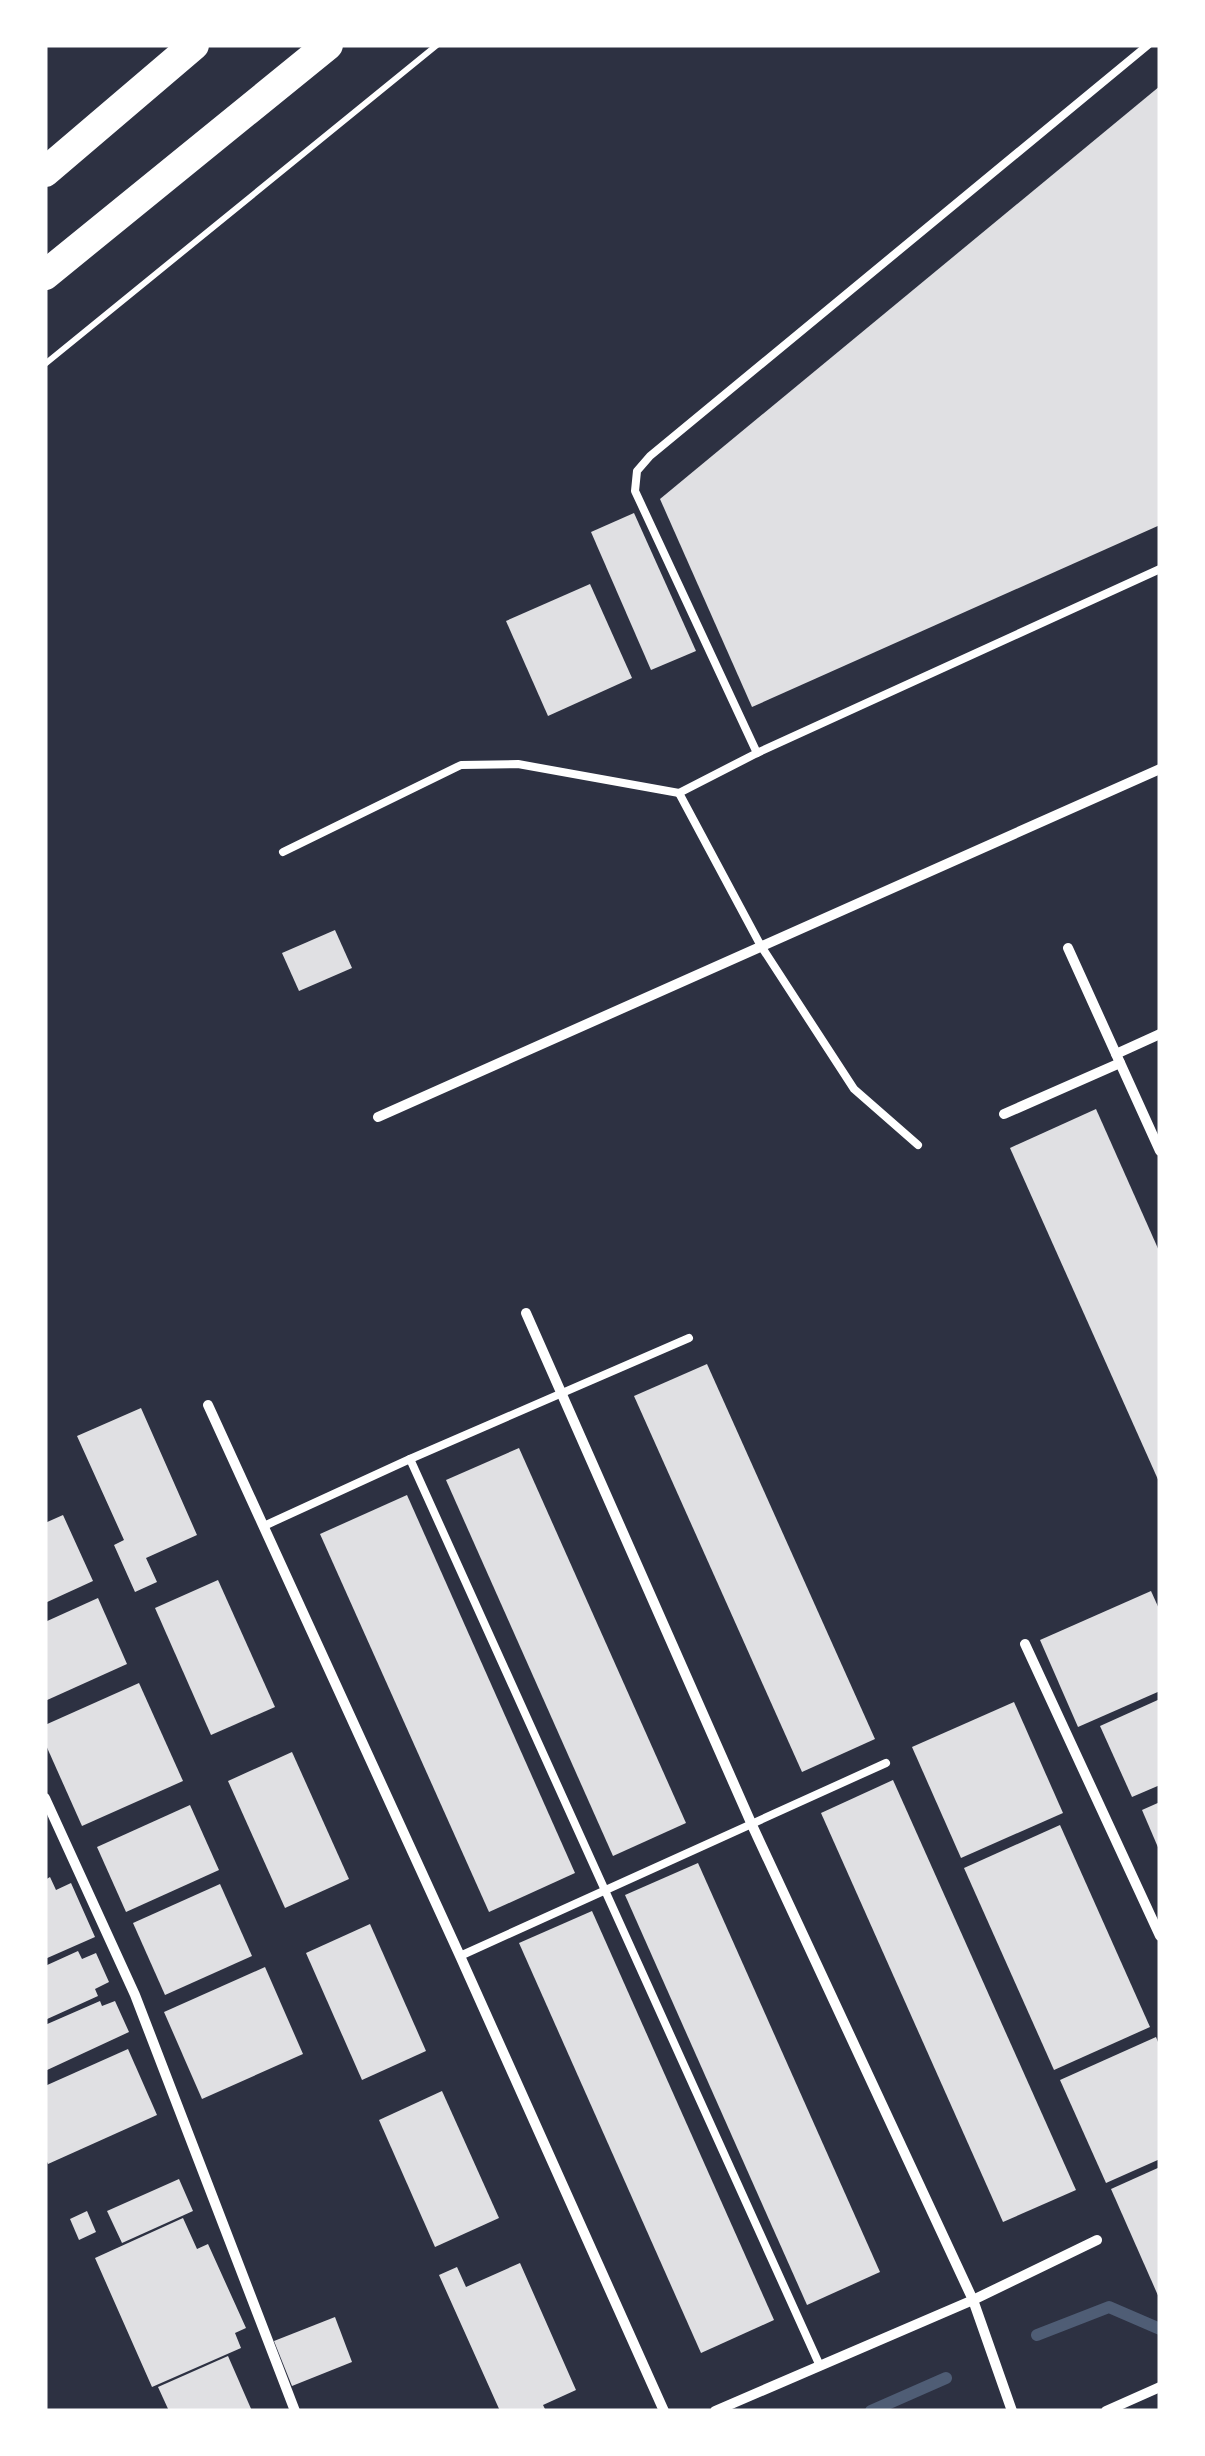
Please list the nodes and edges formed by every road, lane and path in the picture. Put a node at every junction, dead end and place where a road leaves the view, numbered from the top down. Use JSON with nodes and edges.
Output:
{"nodes":[{"id":1,"x":194,"y":45,"type":"edge"},
{"id":2,"x":328,"y":45,"type":"edge"},
{"id":3,"x":437,"y":45,"type":"edge"},
{"id":4,"x":1148,"y":45,"type":"edge"},
{"id":5,"x":45,"y":172,"type":"edge"},
{"id":6,"x":45,"y":274,"type":"edge"},
{"id":7,"x":45,"y":364,"type":"edge"},
{"id":8,"x":1160,"y":568,"type":"edge"},
{"id":9,"x":758,"y":753,"type":"junction"},
{"id":10,"x":1160,"y":769,"type":"edge"},
{"id":11,"x":679,"y":793,"type":"junction"},
{"id":12,"x":283,"y":852,"type":"dead end"},
{"id":13,"x":761,"y":946,"type":"junction"},
{"id":14,"x":1068,"y":948,"type":"dead end"},
{"id":15,"x":1160,"y":1034,"type":"edge"},
{"id":16,"x":1118,"y":1058,"type":"junction"},
{"id":17,"x":1004,"y":1114,"type":"dead end"},
{"id":18,"x":378,"y":1117,"type":"dead end"},
{"id":19,"x":918,"y":1144,"type":"dead end"},
{"id":20,"x":1160,"y":1152,"type":"edge"},
{"id":21,"x":526,"y":1313,"type":"dead end"},
{"id":22,"x":688,"y":1338,"type":"dead end"},
{"id":23,"x":562,"y":1392,"type":"junction"},
{"id":24,"x":208,"y":1405,"type":"dead end"},
{"id":25,"x":410,"y":1459,"type":"junction"},
{"id":26,"x":264,"y":1526,"type":"junction"},
{"id":27,"x":1025,"y":1644,"type":"dead end"},
{"id":28,"x":886,"y":1763,"type":"dead end"},
{"id":29,"x":45,"y":1798,"type":"edge"},
{"id":30,"x":752,"y":1825,"type":"junction"},
{"id":31,"x":606,"y":1889,"type":"junction"},
{"id":32,"x":1160,"y":1936,"type":"edge"},
{"id":33,"x":460,"y":1956,"type":"junction"},
{"id":34,"x":1097,"y":2240,"type":"dead end"},
{"id":35,"x":973,"y":2300,"type":"junction"},
{"id":36,"x":820,"y":2366,"type":"junction"},
{"id":37,"x":1160,"y":2387,"type":"edge"},
{"id":38,"x":296,"y":2411,"type":"edge"},
{"id":39,"x":664,"y":2411,"type":"edge"},
{"id":40,"x":715,"y":2411,"type":"edge"},
{"id":41,"x":1012,"y":2411,"type":"edge"},
{"id":42,"x":1106,"y":2411,"type":"edge"}],
"edges":[{"from":1,"to":5,"type":"highway"},
{"from":2,"to":6,"type":"highway"},
{"from":3,"to":7,"type":"path"},
{"from":4,"to":9,"type":"lane"},
{"from":8,"to":9,"type":"lane"},
{"from":9,"to":11,"type":"lane"},
{"from":10,"to":13,"type":"street"},
{"from":11,"to":12,"type":"lane"},
{"from":11,"to":13,"type":"lane"},
{"from":13,"to":18,"type":"street"},
{"from":13,"to":19,"type":"lane"},
{"from":14,"to":16,"type":"street"},
{"from":15,"to":16,"type":"street"},
{"from":16,"to":17,"type":"street"},
{"from":16,"to":20,"type":"street"},
{"from":21,"to":23,"type":"street"},
{"from":22,"to":23,"type":"lane"},
{"from":23,"to":25,"type":"lane"},
{"from":23,"to":30,"type":"street"},
{"from":24,"to":26,"type":"street"},
{"from":25,"to":26,"type":"lane"},
{"from":25,"to":31,"type":"lane"},
{"from":26,"to":33,"type":"street"},
{"from":27,"to":32,"type":"street"},
{"from":28,"to":30,"type":"lane"},
{"from":29,"to":38,"type":"street"},
{"from":30,"to":31,"type":"lane"},
{"from":30,"to":35,"type":"street"},
{"from":31,"to":33,"type":"lane"},
{"from":31,"to":36,"type":"lane"},
{"from":33,"to":39,"type":"street"},
{"from":34,"to":35,"type":"street"},
{"from":35,"to":36,"type":"street"},
{"from":35,"to":41,"type":"street"},
{"from":36,"to":40,"type":"street"},
{"from":37,"to":42,"type":"street"}]}
